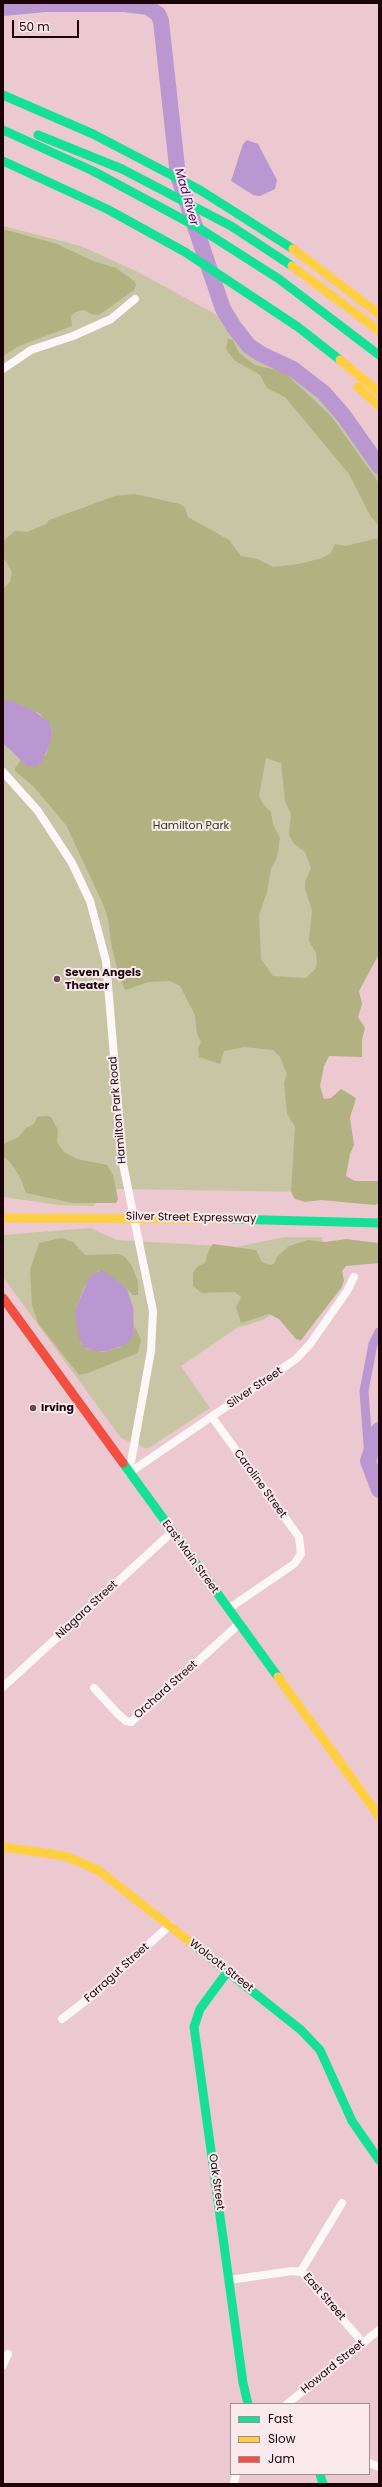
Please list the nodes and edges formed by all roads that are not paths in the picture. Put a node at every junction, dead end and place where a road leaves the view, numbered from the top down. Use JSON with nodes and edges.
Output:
{"nodes":[{"id":1,"x":3,"y":95,"type":"edge"},
{"id":2,"x":4,"y":131,"type":"edge"},
{"id":3,"x":3,"y":161,"type":"edge"},
{"id":4,"x":135,"y":299,"type":"dead end"},
{"id":5,"x":379,"y":314,"type":"edge"},
{"id":6,"x":379,"y":331,"type":"edge"},
{"id":7,"x":379,"y":355,"type":"edge"},
{"id":8,"x":346,"y":364,"type":"junction"},
{"id":9,"x":3,"y":369,"type":"edge"},
{"id":10,"x":379,"y":392,"type":"edge"},
{"id":11,"x":379,"y":406,"type":"edge"},
{"id":12,"x":3,"y":772,"type":"edge"},
{"id":13,"x":3,"y":1218,"type":"edge"},
{"id":14,"x":379,"y":1223,"type":"edge"},
{"id":15,"x":354,"y":1277,"type":"dead end"},
{"id":16,"x":3,"y":1298,"type":"edge"},
{"id":17,"x":212,"y":1417,"type":"junction"},
{"id":18,"x":129,"y":1473,"type":"junction"},
{"id":19,"x":172,"y":1532,"type":"junction"},
{"id":20,"x":228,"y":1609,"type":"junction"},
{"id":21,"x":239,"y":1624,"type":"junction"},
{"id":22,"x":3,"y":1687,"type":"edge"},
{"id":23,"x":94,"y":1688,"type":"dead end"},
{"id":24,"x":379,"y":1816,"type":"edge"},
{"id":25,"x":3,"y":1847,"type":"edge"},
{"id":26,"x":170,"y":1925,"type":"junction"},
{"id":27,"x":228,"y":1971,"type":"junction"},
{"id":28,"x":62,"y":2019,"type":"dead end"},
{"id":29,"x":379,"y":2160,"type":"edge"},
{"id":30,"x":342,"y":2203,"type":"dead end"},
{"id":31,"x":300,"y":2271,"type":"junction"},
{"id":32,"x":229,"y":2280,"type":"junction"},
{"id":33,"x":379,"y":2330,"type":"edge"},
{"id":34,"x":363,"y":2343,"type":"junction"},
{"id":35,"x":8,"y":2354,"type":"dead end"},
{"id":36,"x":3,"y":2365,"type":"edge"},
{"id":37,"x":248,"y":2403,"type":"edge"},
{"id":38,"x":288,"y":2403,"type":"edge"}],
"edges":[{"from":1,"to":5,"type":"main road"},
{"from":2,"to":6,"type":"main road"},
{"from":2,"to":7,"type":"main road"},
{"from":3,"to":8,"type":"main road"},
{"from":4,"to":9,"type":"street"},
{"from":8,"to":10,"type":"main road"},
{"from":8,"to":11,"type":"main road"},
{"from":12,"to":18,"type":"street","name":"Hamilton Park Road"},
{"from":13,"to":14,"type":"main road","name":"Silver Street Expressway"},
{"from":15,"to":17,"type":"street","name":"Silver Street"},
{"from":16,"to":18,"type":"main road","name":"East Main Street"},
{"from":17,"to":18,"type":"street","name":"Silver Street"},
{"from":17,"to":20,"type":"street","name":"Caroline Street"},
{"from":18,"to":19,"type":"main road","name":"East Main Street"},
{"from":19,"to":20,"type":"main road","name":"East Main Street"},
{"from":19,"to":22,"type":"street","name":"Niagara Street"},
{"from":20,"to":21,"type":"main road","name":"East Main Street"},
{"from":21,"to":23,"type":"street","name":"Orchard Street"},
{"from":21,"to":24,"type":"main road","name":"East Main Street"},
{"from":25,"to":26,"type":"main road","name":"Wolcott Street"},
{"from":26,"to":27,"type":"main road","name":"Wolcott Street"},
{"from":26,"to":28,"type":"street","name":"Farragut Street"},
{"from":27,"to":29,"type":"main road","name":"Wolcott Street"},
{"from":27,"to":32,"type":"main road","name":"Oak Street"},
{"from":30,"to":31,"type":"street"},
{"from":31,"to":32,"type":"street","name":"East Street"},
{"from":31,"to":34,"type":"street","name":"East Street"},
{"from":32,"to":37,"type":"main road","name":"Oak Street"},
{"from":33,"to":34,"type":"street","name":"Howard Street"},
{"from":34,"to":38,"type":"street","name":"Howard Street"},
{"from":35,"to":36,"type":"street"}]}
